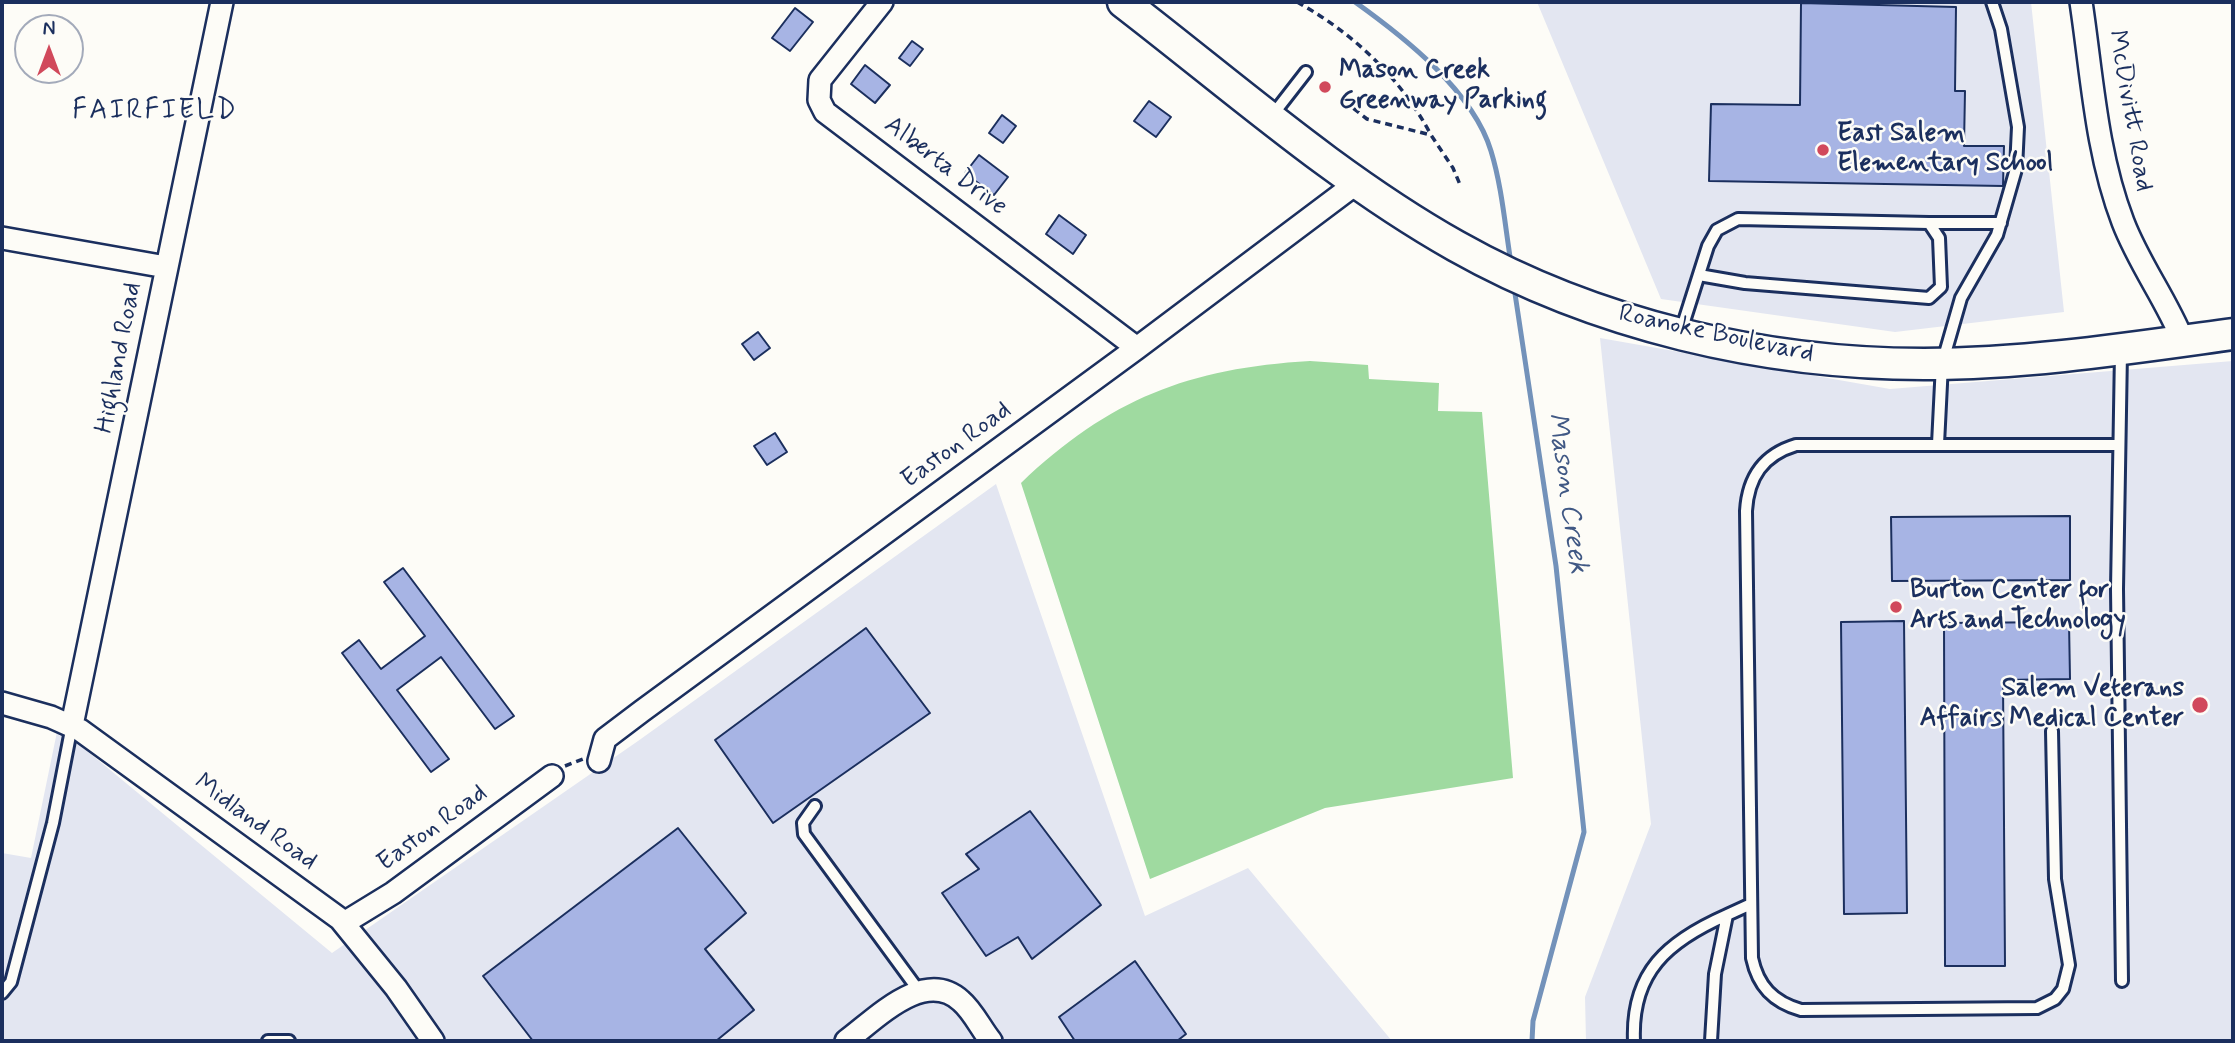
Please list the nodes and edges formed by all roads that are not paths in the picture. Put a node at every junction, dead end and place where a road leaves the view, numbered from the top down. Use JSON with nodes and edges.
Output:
{"nodes":[{"id":1,"x":222,"y":2,"type":"edge"},
{"id":2,"x":882,"y":2,"type":"edge"},
{"id":3,"x":1123,"y":2,"type":"edge"},
{"id":4,"x":1992,"y":2,"type":"edge"},
{"id":5,"x":2081,"y":2,"type":"edge"},
{"id":6,"x":1306,"y":72,"type":"dead end"},
{"id":7,"x":1271,"y":117,"type":"junction"},
{"id":8,"x":1358,"y":182,"type":"junction"},
{"id":9,"x":1929,"y":223,"type":"junction"},
{"id":10,"x":2001,"y":223,"type":"junction"},
{"id":11,"x":2,"y":238,"type":"edge"},
{"id":12,"x":166,"y":267,"type":"junction"},
{"id":13,"x":1699,"y":275,"type":"junction"},
{"id":14,"x":1680,"y":333,"type":"junction"},
{"id":15,"x":2233,"y":334,"type":"edge"},
{"id":16,"x":2183,"y":341,"type":"junction"},
{"id":17,"x":1137,"y":348,"type":"junction"},
{"id":18,"x":2121,"y":349,"type":"junction"},
{"id":19,"x":1942,"y":364,"type":"junction"},
{"id":20,"x":1938,"y":444,"type":"junction"},
{"id":21,"x":2119,"y":445,"type":"junction"},
{"id":22,"x":2,"y":703,"type":"edge"},
{"id":23,"x":72,"y":725,"type":"junction"},
{"id":24,"x":2052,"y":731,"type":"dead end"},
{"id":25,"x":599,"y":761,"type":"road end"},
{"id":26,"x":552,"y":776,"type":"road end"},
{"id":27,"x":815,"y":806,"type":"dead end"},
{"id":28,"x":1751,"y":904,"type":"junction"},
{"id":29,"x":1727,"y":915,"type":"junction"},
{"id":30,"x":344,"y":923,"type":"junction"},
{"id":31,"x":2122,"y":981,"type":"dead end"},
{"id":32,"x":919,"y":991,"type":"junction"},
{"id":33,"x":2,"y":993,"type":"edge"},
{"id":34,"x":268,"y":1041,"type":"edge"},
{"id":35,"x":289,"y":1041,"type":"edge"},
{"id":36,"x":433,"y":1041,"type":"edge"},
{"id":37,"x":846,"y":1041,"type":"edge"},
{"id":38,"x":990,"y":1041,"type":"edge"},
{"id":39,"x":1634,"y":1041,"type":"edge"},
{"id":40,"x":1711,"y":1041,"type":"edge"}],
"edges":[{"from":1,"to":12,"type":"street","name":"Highland Road"},
{"from":2,"to":17,"type":"street","name":"Alberta Drive"},
{"from":3,"to":7,"type":"main road","name":"Roanoke Boulevard"},
{"from":4,"to":10,"type":"lane"},
{"from":5,"to":16,"type":"street","name":"McDivitt Road"},
{"from":6,"to":7,"type":"lane"},
{"from":7,"to":8,"type":"main road","name":"Roanoke Boulevard"},
{"from":8,"to":14,"type":"main road","name":"Roanoke Boulevard"},
{"from":8,"to":17,"type":"street","name":"Easton Road"},
{"from":9,"to":10,"type":"lane"},
{"from":9,"to":13,"type":"lane"},
{"from":9,"to":13,"type":"lane"},
{"from":10,"to":19,"type":"lane"},
{"from":11,"to":12,"type":"street"},
{"from":12,"to":23,"type":"street","name":"Highland Road"},
{"from":13,"to":14,"type":"lane"},
{"from":14,"to":19,"type":"main road","name":"Roanoke Boulevard"},
{"from":15,"to":16,"type":"main road","name":"Roanoke Boulevard"},
{"from":16,"to":18,"type":"main road","name":"Roanoke Boulevard"},
{"from":17,"to":25,"type":"street","name":"Easton Road"},
{"from":18,"to":19,"type":"main road","name":"Roanoke Boulevard"},
{"from":18,"to":21,"type":"lane"},
{"from":19,"to":20,"type":"lane"},
{"from":20,"to":21,"type":"lane"},
{"from":20,"to":28,"type":"lane"},
{"from":21,"to":31,"type":"lane"},
{"from":22,"to":23,"type":"street","name":"Midland Road"},
{"from":23,"to":30,"type":"street","name":"Midland Road"},
{"from":23,"to":33,"type":"lane"},
{"from":24,"to":28,"type":"lane"},
{"from":26,"to":30,"type":"street","name":"Easton Road"},
{"from":27,"to":32,"type":"lane"},
{"from":28,"to":29,"type":"lane"},
{"from":29,"to":39,"type":"lane"},
{"from":29,"to":40,"type":"lane"},
{"from":30,"to":36,"type":"street","name":"Midland Road"},
{"from":32,"to":37,"type":"street"},
{"from":32,"to":38,"type":"street"},
{"from":34,"to":35,"type":"lane"}]}
